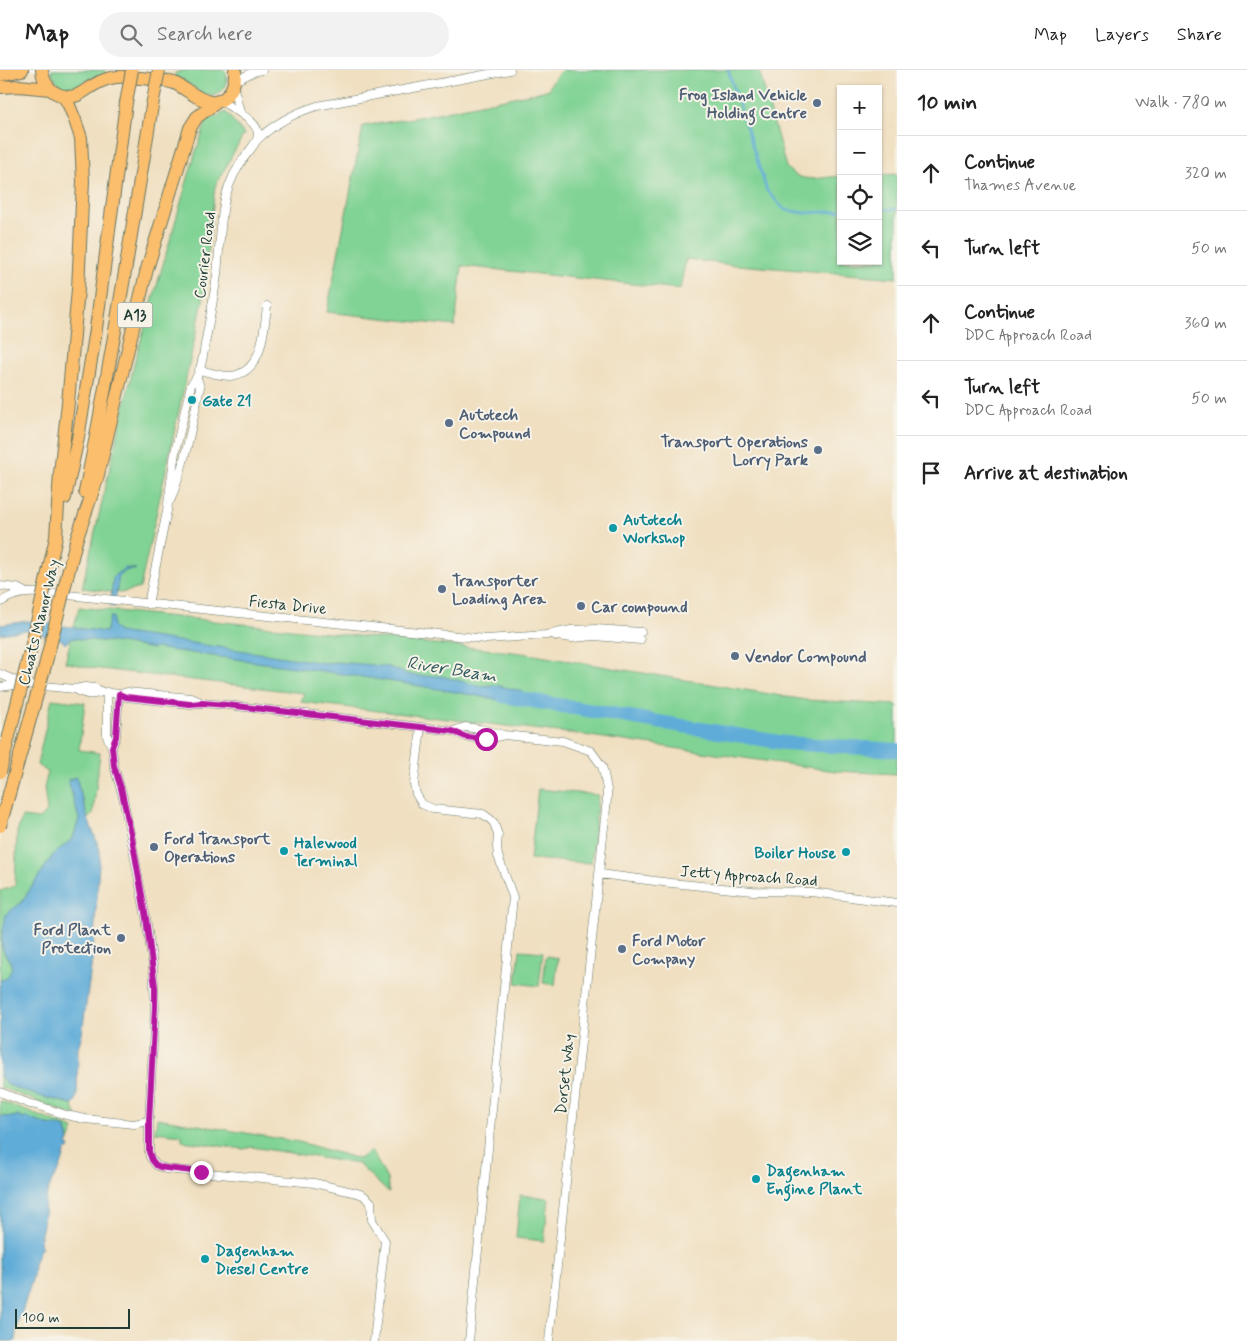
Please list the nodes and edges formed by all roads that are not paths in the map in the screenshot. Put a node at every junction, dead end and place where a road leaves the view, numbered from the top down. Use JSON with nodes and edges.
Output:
{"nodes":[{"id":1,"x":22,"y":70,"type":"edge"},
{"id":2,"x":42,"y":70,"type":"edge"},
{"id":3,"x":132,"y":70,"type":"edge"},
{"id":4,"x":159,"y":70,"type":"edge"},
{"id":5,"x":262,"y":70,"type":"edge"},
{"id":6,"x":510,"y":70,"type":"edge"},
{"id":7,"x":0,"y":75,"type":"edge"},
{"id":8,"x":234,"y":79,"type":"edge"},
{"id":9,"x":0,"y":87,"type":"edge"},
{"id":10,"x":50,"y":89,"type":"junction"},
{"id":11,"x":63,"y":96,"type":"junction"},
{"id":12,"x":219,"y":101,"type":"junction"},
{"id":13,"x":240,"y":112,"type":"junction"},
{"id":14,"x":256,"y":142,"type":"junction"},
{"id":15,"x":267,"y":306,"type":"dead end"},
{"id":16,"x":198,"y":374,"type":"junction"},
{"id":17,"x":56,"y":537,"type":"junction"},
{"id":18,"x":76,"y":541,"type":"junction"},
{"id":19,"x":0,"y":586,"type":"edge"},
{"id":20,"x":27,"y":593,"type":"junction"},
{"id":21,"x":0,"y":602,"type":"edge"},
{"id":22,"x":148,"y":604,"type":"junction"},
{"id":23,"x":641,"y":636,"type":"dead end"},
{"id":24,"x":0,"y":674,"type":"edge"},
{"id":25,"x":23,"y":684,"type":"junction"},
{"id":26,"x":0,"y":687,"type":"edge"},
{"id":27,"x":105,"y":692,"type":"junction"},
{"id":28,"x":119,"y":694,"type":"junction"},
{"id":29,"x":420,"y":727,"type":"junction"},
{"id":30,"x":112,"y":747,"type":"junction"},
{"id":31,"x":0,"y":772,"type":"edge"},
{"id":32,"x":0,"y":826,"type":"edge"},
{"id":33,"x":599,"y":874,"type":"junction"},
{"id":34,"x":897,"y":903,"type":"edge"},
{"id":35,"x":0,"y":1092,"type":"edge"},
{"id":36,"x":149,"y":1121,"type":"junction"},
{"id":37,"x":374,"y":1341,"type":"edge"},
{"id":38,"x":470,"y":1341,"type":"edge"},
{"id":39,"x":549,"y":1341,"type":"edge"}],
"edges":[{"from":1,"to":7,"type":"main road"},
{"from":2,"to":10,"type":"main road"},
{"from":3,"to":17,"type":"main road","number":"A13","bridge":true},
{"from":4,"to":18,"type":"main road","number":"A13","bridge":true},
{"from":5,"to":8,"type":"street"},
{"from":6,"to":14,"type":"street","name":"Courier Road"},
{"from":8,"to":12,"type":"main road"},
{"from":8,"to":13,"type":"street"},
{"from":9,"to":10,"type":"main road"},
{"from":10,"to":11,"type":"main road"},
{"from":11,"to":12,"type":"main road"},
{"from":11,"to":17,"type":"main road","number":"A13"},
{"from":12,"to":13,"type":"street"},
{"from":12,"to":18,"type":"main road","number":"A13"},
{"from":13,"to":14,"type":"street"},
{"from":14,"to":16,"type":"street","name":"Courier Road"},
{"from":15,"to":16,"type":"street"},
{"from":16,"to":22,"type":"street","name":"Courier Road"},
{"from":17,"to":31,"type":"main road","name":"Choats Manor Way","number":"A13","bridge":true},
{"from":18,"to":32,"type":"main road","name":"Choats Manor Way","number":"A13","bridge":true},
{"from":19,"to":20,"type":"street","name":"Fiesta Drive"},
{"from":19,"to":21,"type":"street"},
{"from":20,"to":21,"type":"street","name":"Fiesta Drive"},
{"from":20,"to":22,"type":"street","name":"Fiesta Drive"},
{"from":22,"to":23,"type":"street","name":"Fiesta Drive"},
{"from":24,"to":25,"type":"street"},
{"from":25,"to":26,"type":"street"},
{"from":25,"to":27,"type":"street","name":"Dorset Way"},
{"from":27,"to":28,"type":"street","name":"Dorset Way"},
{"from":27,"to":30,"type":"street"},
{"from":28,"to":29,"type":"street","name":"Dorset Way"},
{"from":28,"to":30,"type":"street"},
{"from":29,"to":33,"type":"street","name":"Dorset Way"},
{"from":29,"to":38,"type":"street"},
{"from":30,"to":36,"type":"street"},
{"from":33,"to":34,"type":"street","name":"Jetty Approach Road"},
{"from":33,"to":39,"type":"street","name":"Dorset Way"},
{"from":35,"to":36,"type":"street"},
{"from":36,"to":37,"type":"street"}]}
